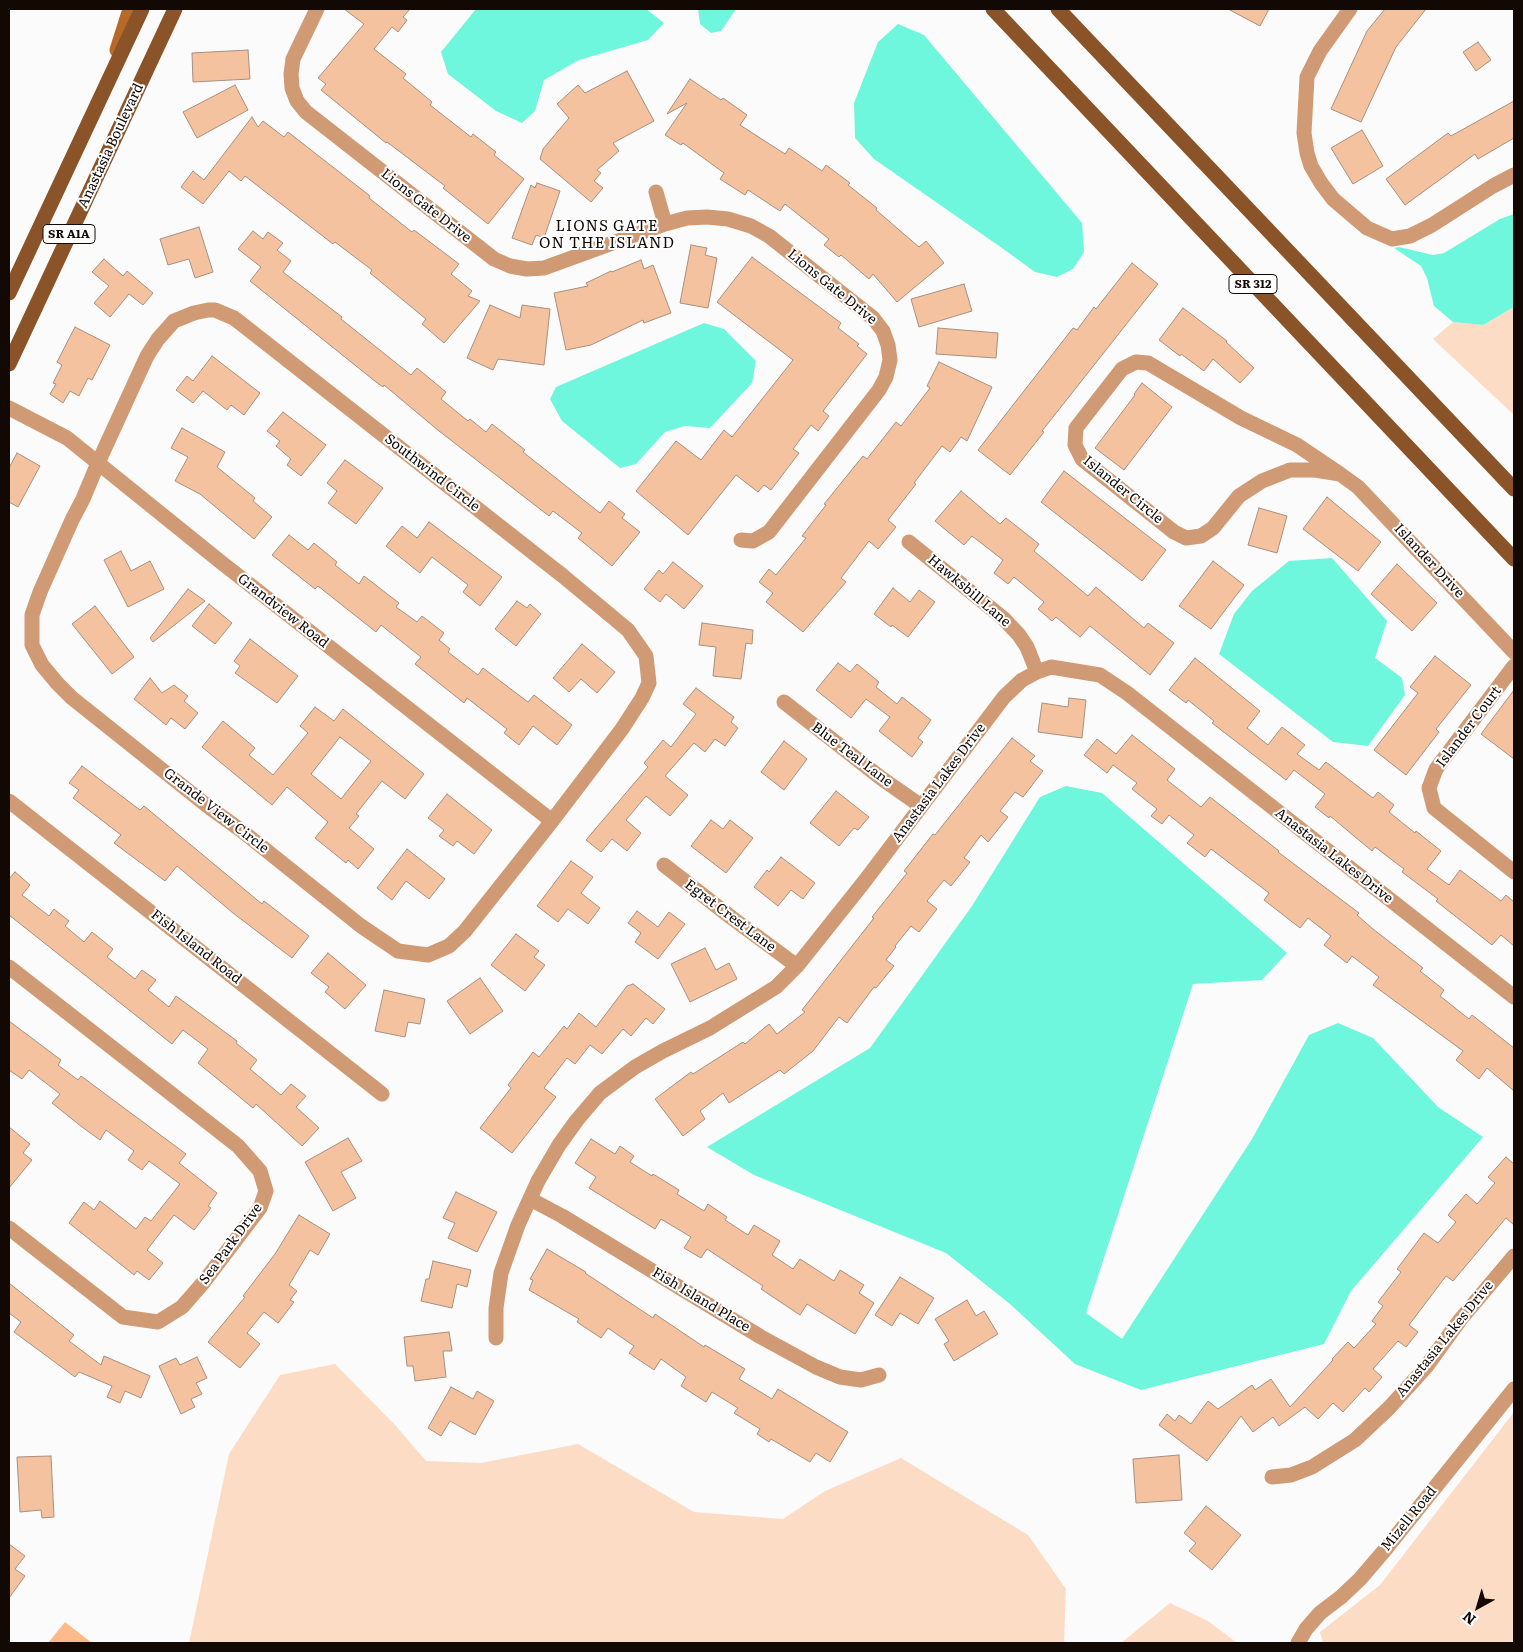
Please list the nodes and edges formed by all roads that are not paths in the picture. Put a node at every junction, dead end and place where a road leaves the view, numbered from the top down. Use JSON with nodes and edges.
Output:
{"nodes":[{"id":1,"x":130,"y":9,"type":"edge"},
{"id":2,"x":142,"y":9,"type":"edge"},
{"id":3,"x":175,"y":9,"type":"edge"},
{"id":4,"x":317,"y":9,"type":"edge"},
{"id":5,"x":993,"y":9,"type":"edge"},
{"id":6,"x":1058,"y":9,"type":"edge"},
{"id":7,"x":1350,"y":9,"type":"edge"},
{"id":8,"x":106,"y":86,"type":"junction"},
{"id":9,"x":1514,"y":176,"type":"edge"},
{"id":10,"x":656,"y":192,"type":"dead end"},
{"id":11,"x":664,"y":224,"type":"junction"},
{"id":12,"x":9,"y":293,"type":"edge"},
{"id":13,"x":9,"y":364,"type":"edge"},
{"id":14,"x":9,"y":408,"type":"edge"},
{"id":15,"x":98,"y":463,"type":"junction"},
{"id":16,"x":1340,"y":474,"type":"junction"},
{"id":17,"x":1514,"y":489,"type":"edge"},
{"id":18,"x":742,"y":540,"type":"dead end"},
{"id":19,"x":908,"y":542,"type":"dead end"},
{"id":20,"x":1514,"y":559,"type":"edge"},
{"id":21,"x":1514,"y":652,"type":"edge"},
{"id":22,"x":1514,"y":666,"type":"edge"},
{"id":23,"x":1037,"y":672,"type":"junction"},
{"id":24,"x":784,"y":702,"type":"dead end"},
{"id":25,"x":9,"y":800,"type":"edge"},
{"id":26,"x":921,"y":806,"type":"junction"},
{"id":27,"x":552,"y":821,"type":"junction"},
{"id":28,"x":664,"y":865,"type":"dead end"},
{"id":29,"x":1514,"y":872,"type":"edge"},
{"id":30,"x":797,"y":966,"type":"junction"},
{"id":31,"x":9,"y":967,"type":"edge"},
{"id":32,"x":1514,"y":997,"type":"edge"},
{"id":33,"x":382,"y":1094,"type":"dead end"},
{"id":34,"x":530,"y":1199,"type":"junction"},
{"id":35,"x":9,"y":1228,"type":"edge"},
{"id":36,"x":1514,"y":1256,"type":"edge"},
{"id":37,"x":496,"y":1338,"type":"dead end"},
{"id":38,"x":879,"y":1375,"type":"dead end"},
{"id":39,"x":1514,"y":1389,"type":"edge"},
{"id":40,"x":1272,"y":1477,"type":"dead end"},
{"id":41,"x":1298,"y":1643,"type":"edge"}],
"edges":[{"from":1,"to":8,"type":"main road"},
{"from":2,"to":8,"type":"main road","number":"SR A1A"},
{"from":3,"to":13,"type":"main road","name":"Anastasia Boulevard","number":"SR A1A"},
{"from":4,"to":11,"type":"street","name":"Lions Gate Drive"},
{"from":5,"to":20,"type":"main road","number":"SR 312"},
{"from":6,"to":17,"type":"main road"},
{"from":7,"to":9,"type":"street"},
{"from":8,"to":12,"type":"main road","number":"SR A1A"},
{"from":10,"to":11,"type":"street"},
{"from":11,"to":18,"type":"street","name":"Lions Gate Drive"},
{"from":14,"to":15,"type":"street","name":"Grandview Road"},
{"from":15,"to":27,"type":"street","name":"Grandview Road"},
{"from":15,"to":27,"type":"street","name":"Grande View Circle"},
{"from":15,"to":27,"type":"street","name":"Southwind Circle"},
{"from":16,"to":16,"type":"street","name":"Islander Circle"},
{"from":16,"to":21,"type":"street","name":"Islander Drive"},
{"from":19,"to":23,"type":"street","name":"Hawksbill Lane"},
{"from":22,"to":29,"type":"street","name":"Islander Court"},
{"from":23,"to":26,"type":"street","name":"Anastasia Lakes Drive"},
{"from":23,"to":32,"type":"street","name":"Anastasia Lakes Drive"},
{"from":24,"to":26,"type":"street","name":"Blue Teal Lane"},
{"from":25,"to":33,"type":"street","name":"Fish Island Road"},
{"from":26,"to":30,"type":"street","name":"Anastasia Lakes Drive"},
{"from":28,"to":30,"type":"street","name":"Egret Crest Lane"},
{"from":30,"to":34,"type":"street","name":"Anastasia Lakes Drive"},
{"from":31,"to":35,"type":"street","name":"Sea Park Drive"},
{"from":34,"to":37,"type":"street","name":"Anastasia Lakes Drive"},
{"from":34,"to":38,"type":"street","name":"Fish Island Place"},
{"from":36,"to":40,"type":"street","name":"Anastasia Lakes Drive"},
{"from":39,"to":41,"type":"street","name":"Mizell Road"}]}
